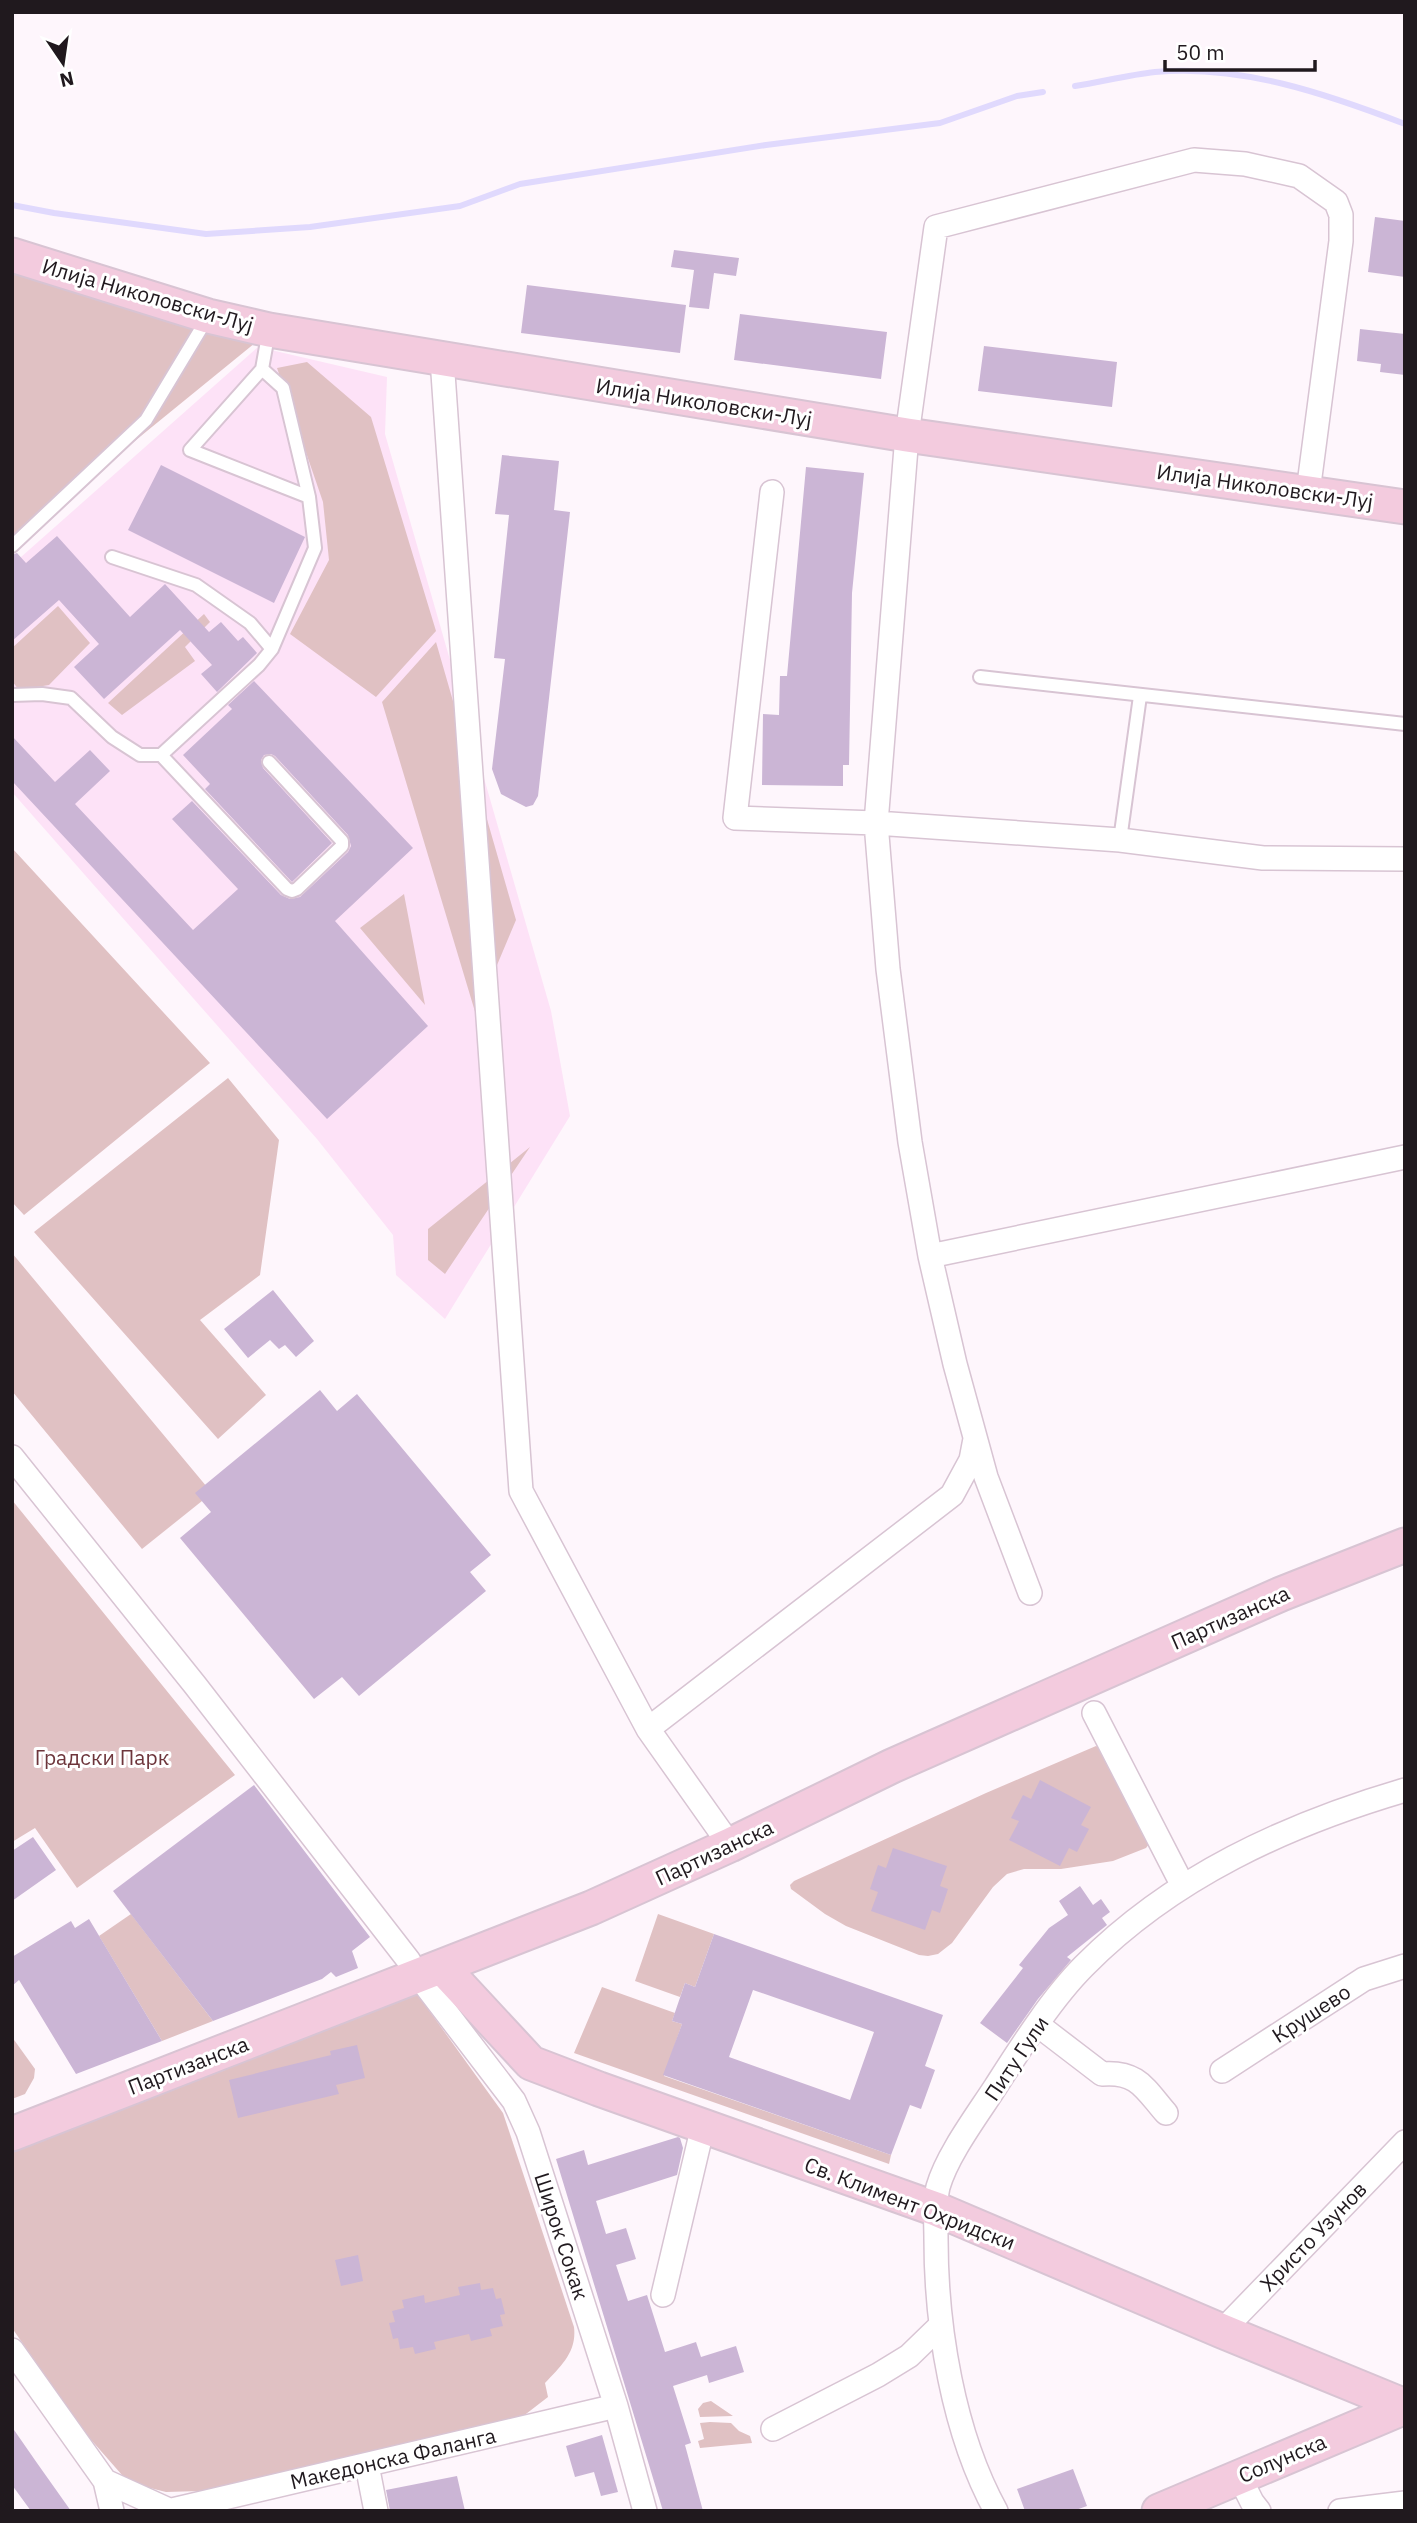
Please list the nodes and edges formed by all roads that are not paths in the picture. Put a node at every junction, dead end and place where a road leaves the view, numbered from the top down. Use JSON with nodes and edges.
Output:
{"nodes":[{"id":1,"x":12,"y":255,"type":"edge"},
{"id":2,"x":208,"y":316,"type":"junction"},
{"id":3,"x":269,"y":330,"type":"junction"},
{"id":4,"x":442,"y":359,"type":"junction"},
{"id":5,"x":262,"y":369,"type":"junction"},
{"id":6,"x":907,"y":435,"type":"junction"},
{"id":7,"x":772,"y":492,"type":"dead end"},
{"id":8,"x":1308,"y":492,"type":"junction"},
{"id":9,"x":309,"y":497,"type":"junction"},
{"id":10,"x":1405,"y":506,"type":"edge"},
{"id":11,"x":12,"y":546,"type":"edge"},
{"id":12,"x":112,"y":557,"type":"dead end"},
{"id":13,"x":272,"y":649,"type":"junction"},
{"id":14,"x":980,"y":677,"type":"dead end"},
{"id":15,"x":12,"y":695,"type":"edge"},
{"id":16,"x":1140,"y":696,"type":"junction"},
{"id":17,"x":1405,"y":724,"type":"edge"},
{"id":18,"x":161,"y":755,"type":"junction"},
{"id":19,"x":269,"y":762,"type":"dead end"},
{"id":20,"x":876,"y":823,"type":"junction"},
{"id":21,"x":1119,"y":840,"type":"junction"},
{"id":22,"x":1405,"y":859,"type":"edge"},
{"id":23,"x":1405,"y":1157,"type":"edge"},
{"id":24,"x":930,"y":1256,"type":"junction"},
{"id":25,"x":975,"y":1436,"type":"junction"},
{"id":26,"x":12,"y":1457,"type":"edge"},
{"id":27,"x":1405,"y":1545,"type":"edge"},
{"id":28,"x":1030,"y":1592,"type":"dead end"},
{"id":29,"x":1094,"y":1713,"type":"dead end"},
{"id":30,"x":648,"y":1729,"type":"junction"},
{"id":31,"x":1405,"y":1790,"type":"edge"},
{"id":32,"x":730,"y":1845,"type":"junction"},
{"id":33,"x":1182,"y":1886,"type":"junction"},
{"id":34,"x":409,"y":1961,"type":"dead end"},
{"id":35,"x":1405,"y":1966,"type":"edge"},
{"id":36,"x":434,"y":1977,"type":"junction"},
{"id":37,"x":1038,"y":2025,"type":"junction"},
{"id":38,"x":1222,"y":2071,"type":"dead end"},
{"id":39,"x":1166,"y":2113,"type":"dead end"},
{"id":40,"x":703,"y":2126,"type":"junction"},
{"id":41,"x":18,"y":2131,"type":"edge"},
{"id":42,"x":1405,"y":2142,"type":"edge"},
{"id":43,"x":936,"y":2208,"type":"junction"},
{"id":44,"x":663,"y":2295,"type":"dead end"},
{"id":45,"x":942,"y":2325,"type":"junction"},
{"id":46,"x":1222,"y":2331,"type":"junction"},
{"id":47,"x":12,"y":2350,"type":"edge"},
{"id":48,"x":616,"y":2406,"type":"junction"},
{"id":49,"x":1405,"y":2407,"type":"edge"},
{"id":50,"x":1405,"y":2423,"type":"edge"},
{"id":51,"x":773,"y":2429,"type":"dead end"},
{"id":52,"x":367,"y":2465,"type":"junction"},
{"id":53,"x":105,"y":2481,"type":"junction"},
{"id":54,"x":1249,"y":2493,"type":"edge"},
{"id":55,"x":1405,"y":2503,"type":"edge"},
{"id":56,"x":170,"y":2510,"type":"edge"},
{"id":57,"x":112,"y":2511,"type":"edge"},
{"id":58,"x":376,"y":2511,"type":"edge"},
{"id":59,"x":645,"y":2511,"type":"edge"},
{"id":60,"x":996,"y":2511,"type":"edge"},
{"id":61,"x":1159,"y":2511,"type":"edge"},
{"id":62,"x":1205,"y":2511,"type":"edge"},
{"id":63,"x":1339,"y":2511,"type":"edge"}],
"edges":[{"from":1,"to":2,"type":"street","name":"Илија Николовски-Луј"},
{"from":2,"to":3,"type":"street","name":"Илија Николовски-Луј"},
{"from":2,"to":11,"type":"lane"},
{"from":3,"to":4,"type":"street","name":"Илија Николовски-Луј"},
{"from":3,"to":5,"type":"lane"},
{"from":4,"to":6,"type":"street","name":"Илија Николовски-Луј"},
{"from":4,"to":30,"type":"street"},
{"from":5,"to":9,"type":"lane"},
{"from":5,"to":9,"type":"lane"},
{"from":6,"to":8,"type":"street","name":"Илија Николовски-Луј"},
{"from":6,"to":8,"type":"street"},
{"from":6,"to":20,"type":"street"},
{"from":7,"to":20,"type":"street"},
{"from":8,"to":10,"type":"street","name":"Илија Николовски-Луј"},
{"from":9,"to":13,"type":"lane"},
{"from":12,"to":13,"type":"lane"},
{"from":13,"to":18,"type":"lane"},
{"from":14,"to":16,"type":"lane"},
{"from":15,"to":18,"type":"lane"},
{"from":16,"to":17,"type":"lane"},
{"from":16,"to":21,"type":"lane"},
{"from":18,"to":19,"type":"lane"},
{"from":20,"to":21,"type":"street"},
{"from":20,"to":24,"type":"street"},
{"from":21,"to":22,"type":"street"},
{"from":23,"to":24,"type":"street"},
{"from":24,"to":25,"type":"street"},
{"from":25,"to":28,"type":"street"},
{"from":25,"to":30,"type":"street"},
{"from":26,"to":34,"type":"street"},
{"from":27,"to":32,"type":"street","name":"Партизанска"},
{"from":29,"to":33,"type":"street"},
{"from":30,"to":32,"type":"street"},
{"from":31,"to":33,"type":"street","name":"Питу Гули"},
{"from":32,"to":36,"type":"street","name":"Партизанска"},
{"from":33,"to":37,"type":"street","name":"Питу Гули"},
{"from":35,"to":38,"type":"street","name":"Крушево"},
{"from":36,"to":40,"type":"street","name":"Св. Климент Охридски"},
{"from":36,"to":41,"type":"street","name":"Партизанска"},
{"from":36,"to":48,"type":"street","name":"Широк Сокак"},
{"from":37,"to":39,"type":"street"},
{"from":37,"to":43,"type":"street","name":"Питу Гули"},
{"from":40,"to":43,"type":"street","name":"Св. Климент Охридски"},
{"from":40,"to":44,"type":"street"},
{"from":42,"to":46,"type":"street","name":"Христо Узунов"},
{"from":43,"to":45,"type":"street","name":"Питу Гули"},
{"from":43,"to":46,"type":"street","name":"Св. Климент Охридски"},
{"from":45,"to":51,"type":"street"},
{"from":45,"to":60,"type":"street","name":"Питу Гули"},
{"from":46,"to":49,"type":"street","name":"Св. Климент Охридски"},
{"from":47,"to":53,"type":"street"},
{"from":48,"to":52,"type":"street","name":"Македонска Фаланга"},
{"from":48,"to":59,"type":"street","name":"Широк Сокак"},
{"from":49,"to":54,"type":"street","name":"Солунска"},
{"from":50,"to":54,"type":"street"},
{"from":52,"to":56,"type":"street","name":"Македонска Фаланга"},
{"from":52,"to":58,"type":"street"},
{"from":53,"to":56,"type":"street","name":"Македонска Фаланга"},
{"from":53,"to":57,"type":"street"},
{"from":54,"to":61,"type":"street","name":"Солунска"},
{"from":54,"to":62,"type":"street"},
{"from":55,"to":63,"type":"street"}]}
